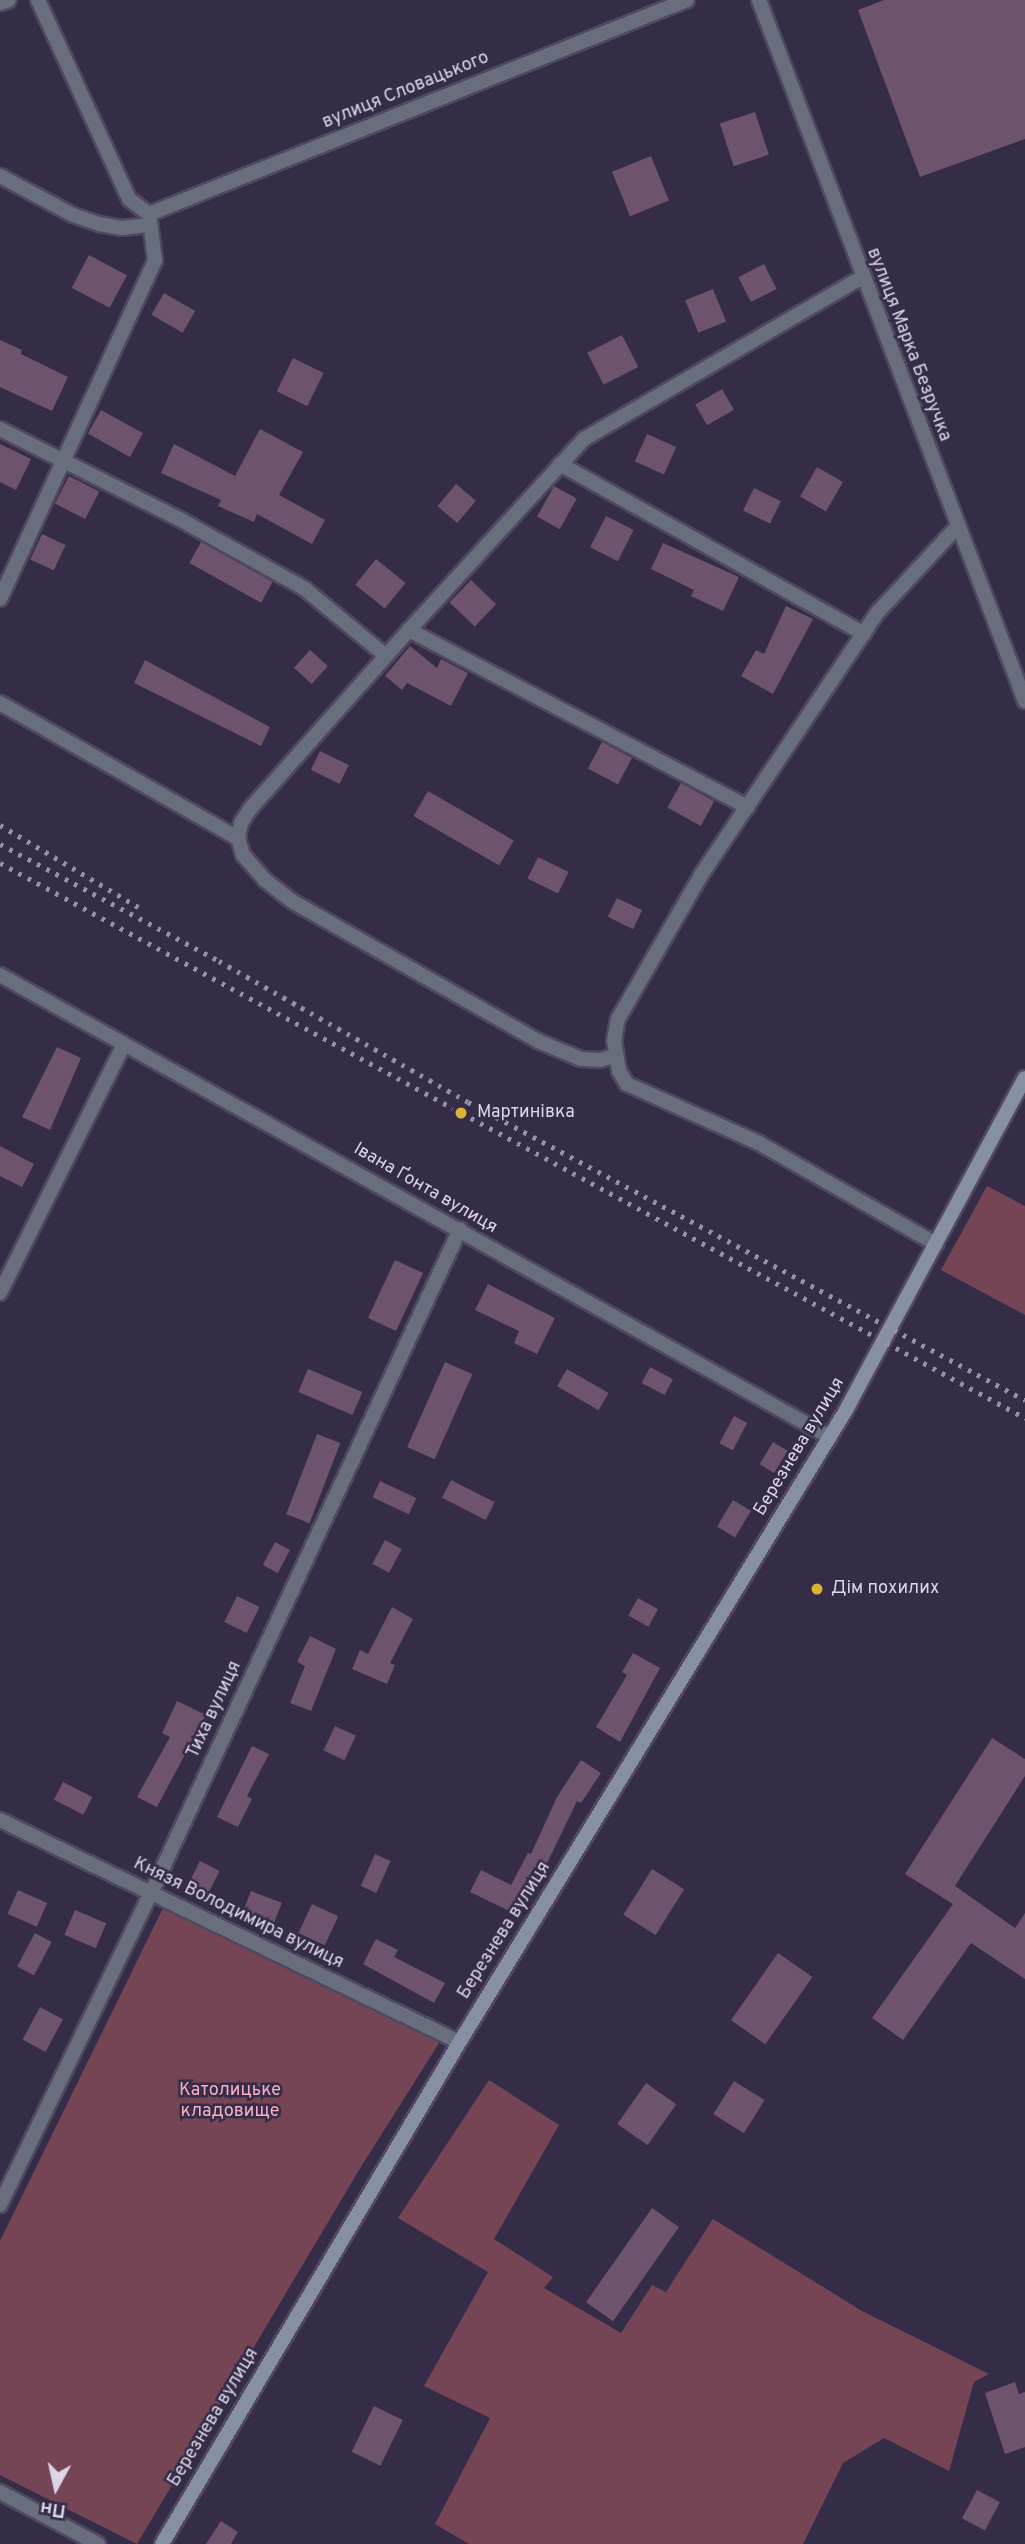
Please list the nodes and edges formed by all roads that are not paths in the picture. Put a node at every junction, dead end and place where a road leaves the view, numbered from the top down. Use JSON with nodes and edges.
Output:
{"nodes":[{"id":1,"x":9,"y":0,"type":"edge"},
{"id":2,"x":38,"y":0,"type":"edge"},
{"id":3,"x":687,"y":0,"type":"edge"},
{"id":4,"x":758,"y":0,"type":"edge"},
{"id":5,"x":0,"y":3,"type":"edge"},
{"id":6,"x":0,"y":176,"type":"edge"},
{"id":7,"x":150,"y":219,"type":"junction"},
{"id":8,"x":862,"y":276,"type":"junction"},
{"id":9,"x":0,"y":429,"type":"edge"},
{"id":10,"x":65,"y":461,"type":"junction"},
{"id":11,"x":561,"y":464,"type":"junction"},
{"id":12,"x":957,"y":527,"type":"junction"},
{"id":13,"x":0,"y":599,"type":"edge"},
{"id":14,"x":409,"y":630,"type":"junction"},
{"id":15,"x":864,"y":634,"type":"junction"},
{"id":16,"x":386,"y":656,"type":"junction"},
{"id":17,"x":1025,"y":701,"type":"edge"},
{"id":18,"x":0,"y":703,"type":"edge"},
{"id":19,"x":747,"y":807,"type":"junction"},
{"id":20,"x":238,"y":838,"type":"junction"},
{"id":21,"x":0,"y":975,"type":"edge"},
{"id":22,"x":124,"y":1044,"type":"junction"},
{"id":23,"x":614,"y":1056,"type":"junction"},
{"id":24,"x":1025,"y":1078,"type":"edge"},
{"id":25,"x":460,"y":1229,"type":"junction"},
{"id":26,"x":936,"y":1244,"type":"junction"},
{"id":27,"x":0,"y":1293,"type":"edge"},
{"id":28,"x":830,"y":1437,"type":"junction"},
{"id":29,"x":0,"y":1820,"type":"edge"},
{"id":30,"x":151,"y":1893,"type":"junction"},
{"id":31,"x":459,"y":2042,"type":"junction"},
{"id":32,"x":0,"y":2205,"type":"edge"},
{"id":33,"x":0,"y":2492,"type":"edge"},
{"id":34,"x":164,"y":2543,"type":"edge"},
{"id":35,"x":98,"y":2544,"type":"edge"}],
"edges":[{"from":1,"to":5,"type":"street"},
{"from":2,"to":7,"type":"street"},
{"from":3,"to":7,"type":"street","name":"вулиця Словацького"},
{"from":4,"to":8,"type":"street","name":"вулиця Марка Безручка"},
{"from":6,"to":7,"type":"street","name":"вулиця Словацького"},
{"from":7,"to":10,"type":"street"},
{"from":8,"to":11,"type":"street"},
{"from":8,"to":12,"type":"street","name":"вулиця Марка Безручка"},
{"from":9,"to":10,"type":"street"},
{"from":10,"to":13,"type":"street"},
{"from":10,"to":16,"type":"street"},
{"from":11,"to":14,"type":"street"},
{"from":11,"to":15,"type":"street"},
{"from":12,"to":15,"type":"street"},
{"from":12,"to":17,"type":"street","name":"вулиця Марка Безручка"},
{"from":14,"to":16,"type":"street"},
{"from":14,"to":19,"type":"street"},
{"from":15,"to":19,"type":"street"},
{"from":16,"to":20,"type":"street"},
{"from":18,"to":20,"type":"street"},
{"from":19,"to":23,"type":"street"},
{"from":20,"to":23,"type":"street"},
{"from":21,"to":22,"type":"street","name":"Івана Ґонта вулиця"},
{"from":22,"to":25,"type":"street","name":"Івана Ґонта вулиця"},
{"from":22,"to":27,"type":"street"},
{"from":23,"to":26,"type":"street"},
{"from":24,"to":26,"type":"main road","name":"Березнева вулиця"},
{"from":25,"to":28,"type":"street","name":"Івана Ґонта вулиця"},
{"from":25,"to":30,"type":"street","name":"Тиха вулиця"},
{"from":26,"to":28,"type":"main road","name":"Березнева вулиця"},
{"from":28,"to":31,"type":"main road","name":"Березнева вулиця"},
{"from":29,"to":30,"type":"street","name":"Князя Володимира вулиця"},
{"from":30,"to":31,"type":"street","name":"Князя Володимира вулиця"},
{"from":30,"to":32,"type":"street","name":"Тиха вулиця"},
{"from":31,"to":34,"type":"main road","name":"Березнева вулиця"},
{"from":33,"to":35,"type":"street"}]}
